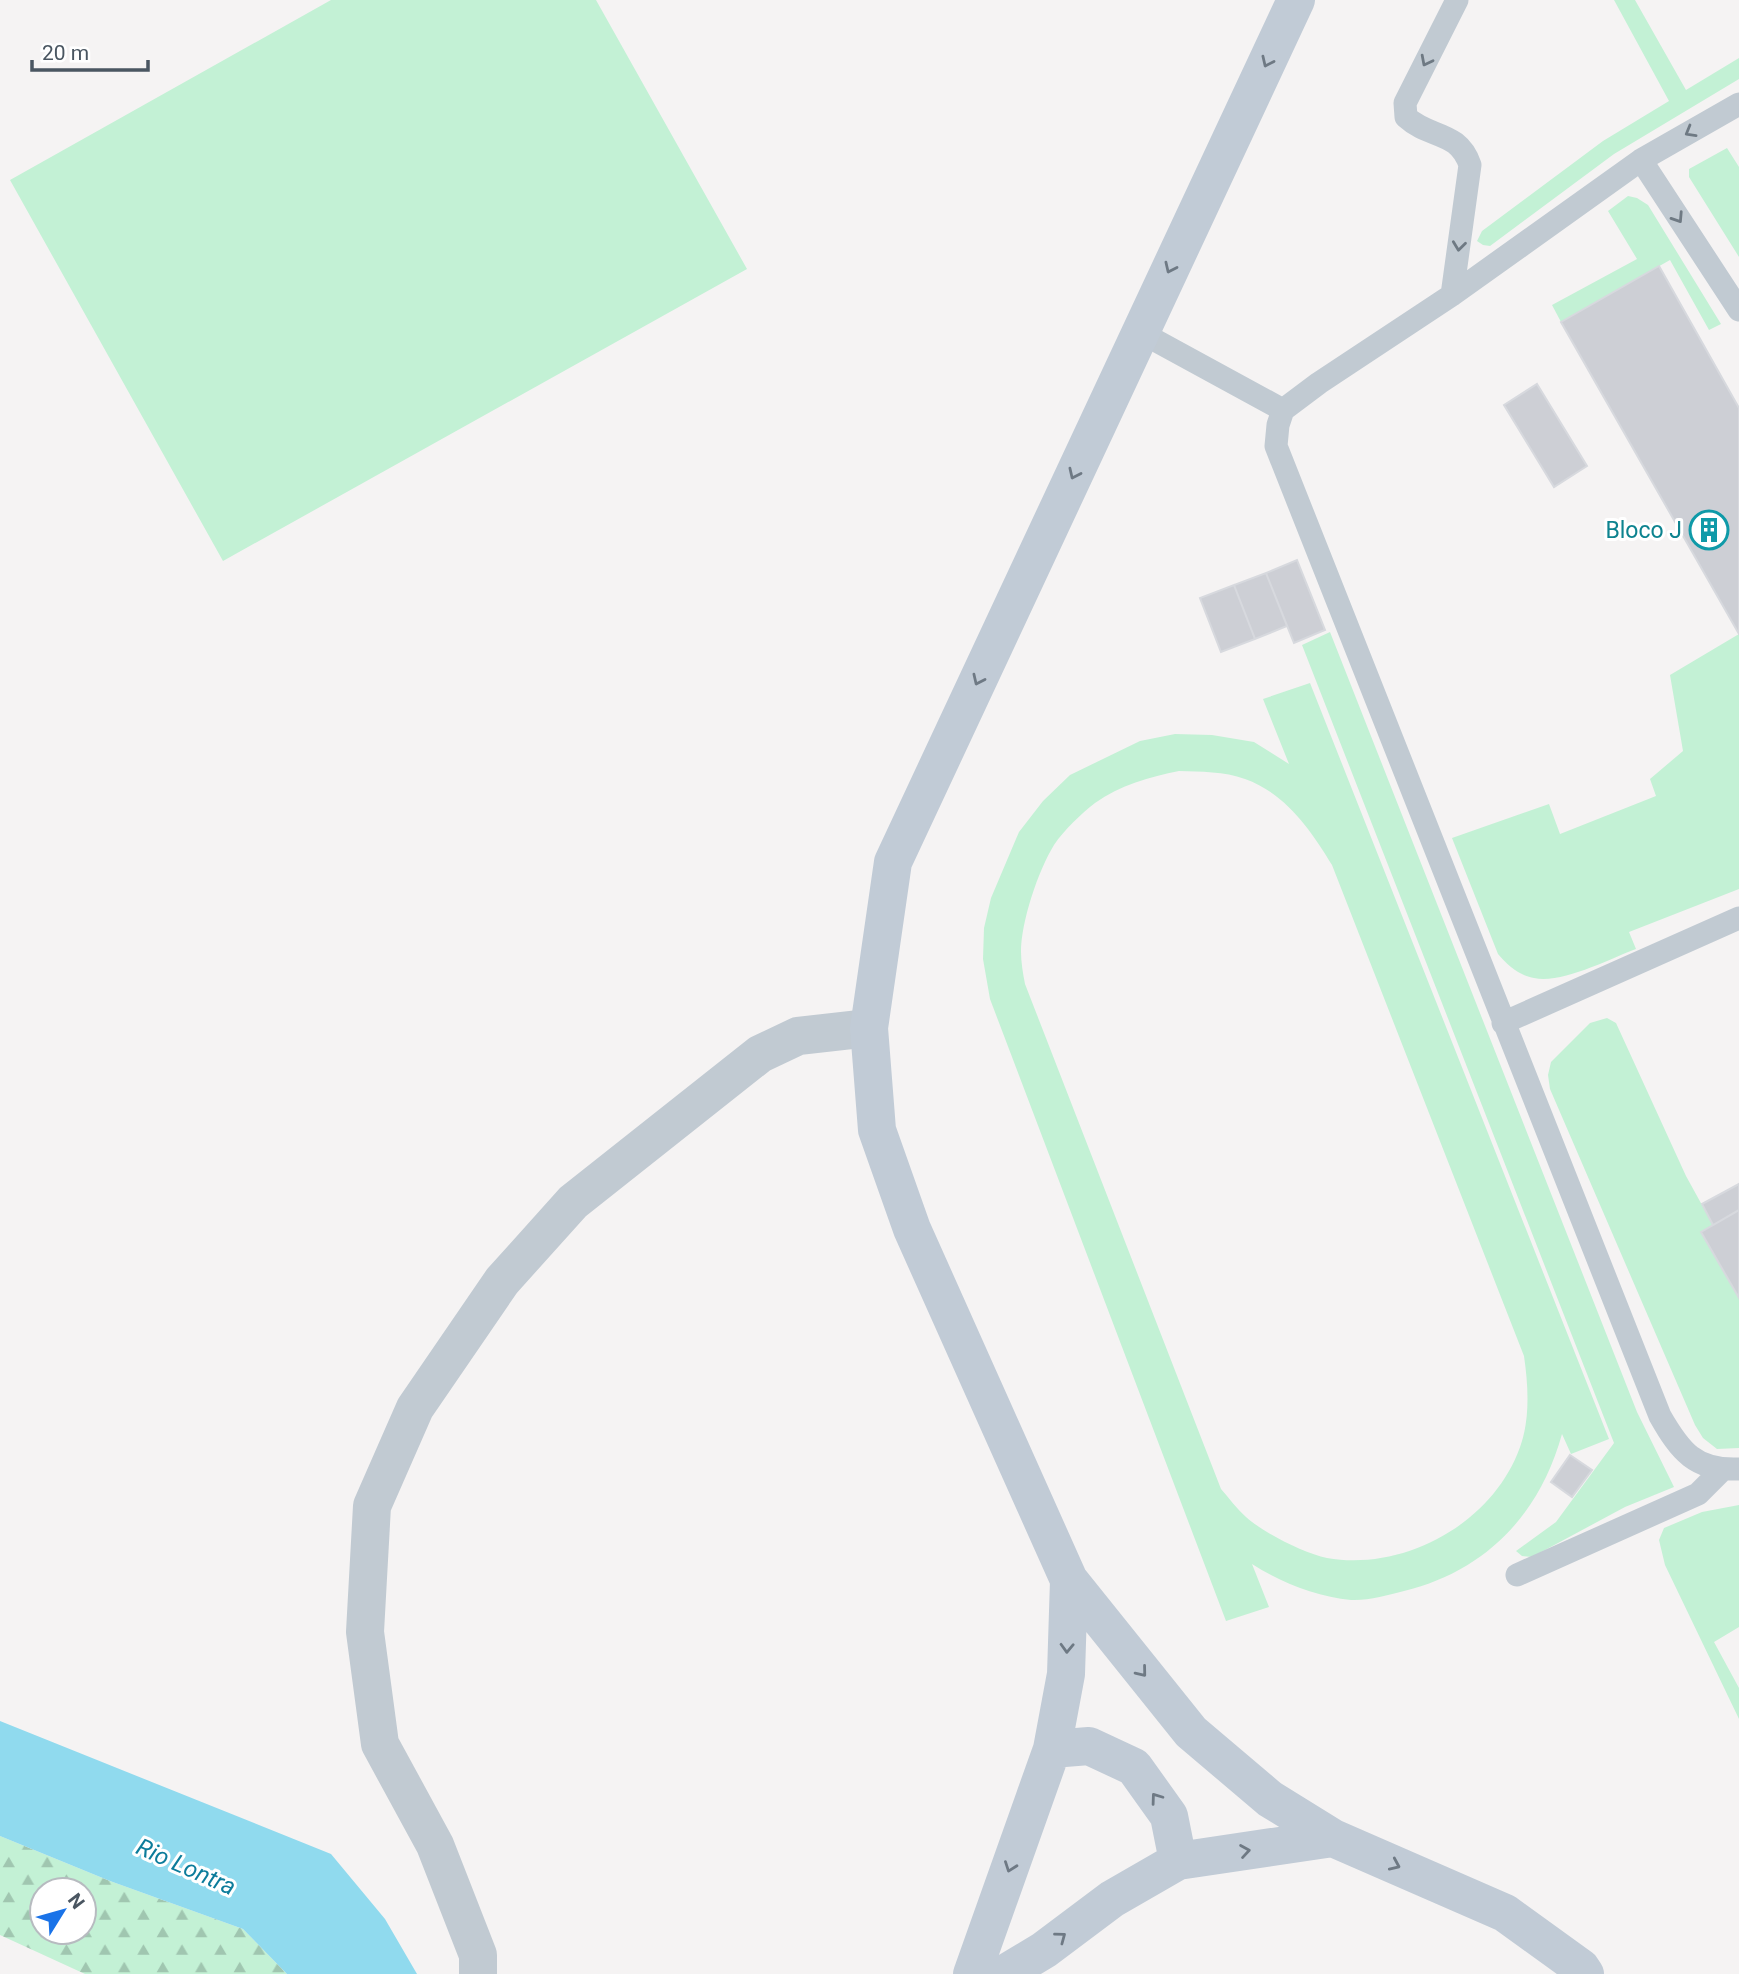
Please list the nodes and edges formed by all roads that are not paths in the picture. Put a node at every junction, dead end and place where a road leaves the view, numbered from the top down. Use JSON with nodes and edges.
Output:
{"nodes":[{"id":1,"x":1296,"y":0,"type":"edge"},
{"id":2,"x":1457,"y":0,"type":"edge"},
{"id":3,"x":1739,"y":104,"type":"edge"},
{"id":4,"x":1641,"y":160,"type":"junction"},
{"id":5,"x":1452,"y":295,"type":"junction"},
{"id":6,"x":1739,"y":310,"type":"edge"},
{"id":7,"x":1140,"y":332,"type":"junction"},
{"id":8,"x":1283,"y":410,"type":"junction"},
{"id":9,"x":1739,"y":918,"type":"edge"},
{"id":10,"x":1503,"y":1023,"type":"junction"},
{"id":11,"x":869,"y":1028,"type":"junction"},
{"id":12,"x":1730,"y":1470,"type":"edge"},
{"id":13,"x":1517,"y":1575,"type":"dead end"},
{"id":14,"x":1069,"y":1580,"type":"junction"},
{"id":15,"x":1052,"y":1749,"type":"junction"},
{"id":16,"x":1333,"y":1838,"type":"junction"},
{"id":17,"x":1178,"y":1861,"type":"junction"},
{"id":18,"x":478,"y":1974,"type":"edge"},
{"id":19,"x":972,"y":1974,"type":"edge"},
{"id":20,"x":1004,"y":1974,"type":"edge"},
{"id":21,"x":1585,"y":1974,"type":"edge"}],
"edges":[{"from":1,"to":7,"type":"street","one_way":true},
{"from":2,"to":5,"type":"lane","one_way":true},
{"from":3,"to":4,"type":"lane","one_way":true},
{"from":4,"to":5,"type":"lane"},
{"from":4,"to":6,"type":"lane","one_way":true},
{"from":5,"to":8,"type":"lane"},
{"from":7,"to":8,"type":"lane"},
{"from":7,"to":11,"type":"street","one_way":true},
{"from":8,"to":10,"type":"lane"},
{"from":9,"to":10,"type":"lane"},
{"from":10,"to":12,"type":"lane"},
{"from":11,"to":14,"type":"street"},
{"from":11,"to":18,"type":"street"},
{"from":12,"to":13,"type":"lane"},
{"from":14,"to":15,"type":"street","one_way":true},
{"from":14,"to":16,"type":"street","one_way":true},
{"from":17,"to":15,"type":"street","one_way":true},
{"from":15,"to":19,"type":"street","one_way":true},
{"from":17,"to":16,"type":"street","one_way":true},
{"from":16,"to":21,"type":"street","one_way":true},
{"from":20,"to":17,"type":"street","one_way":true}]}
